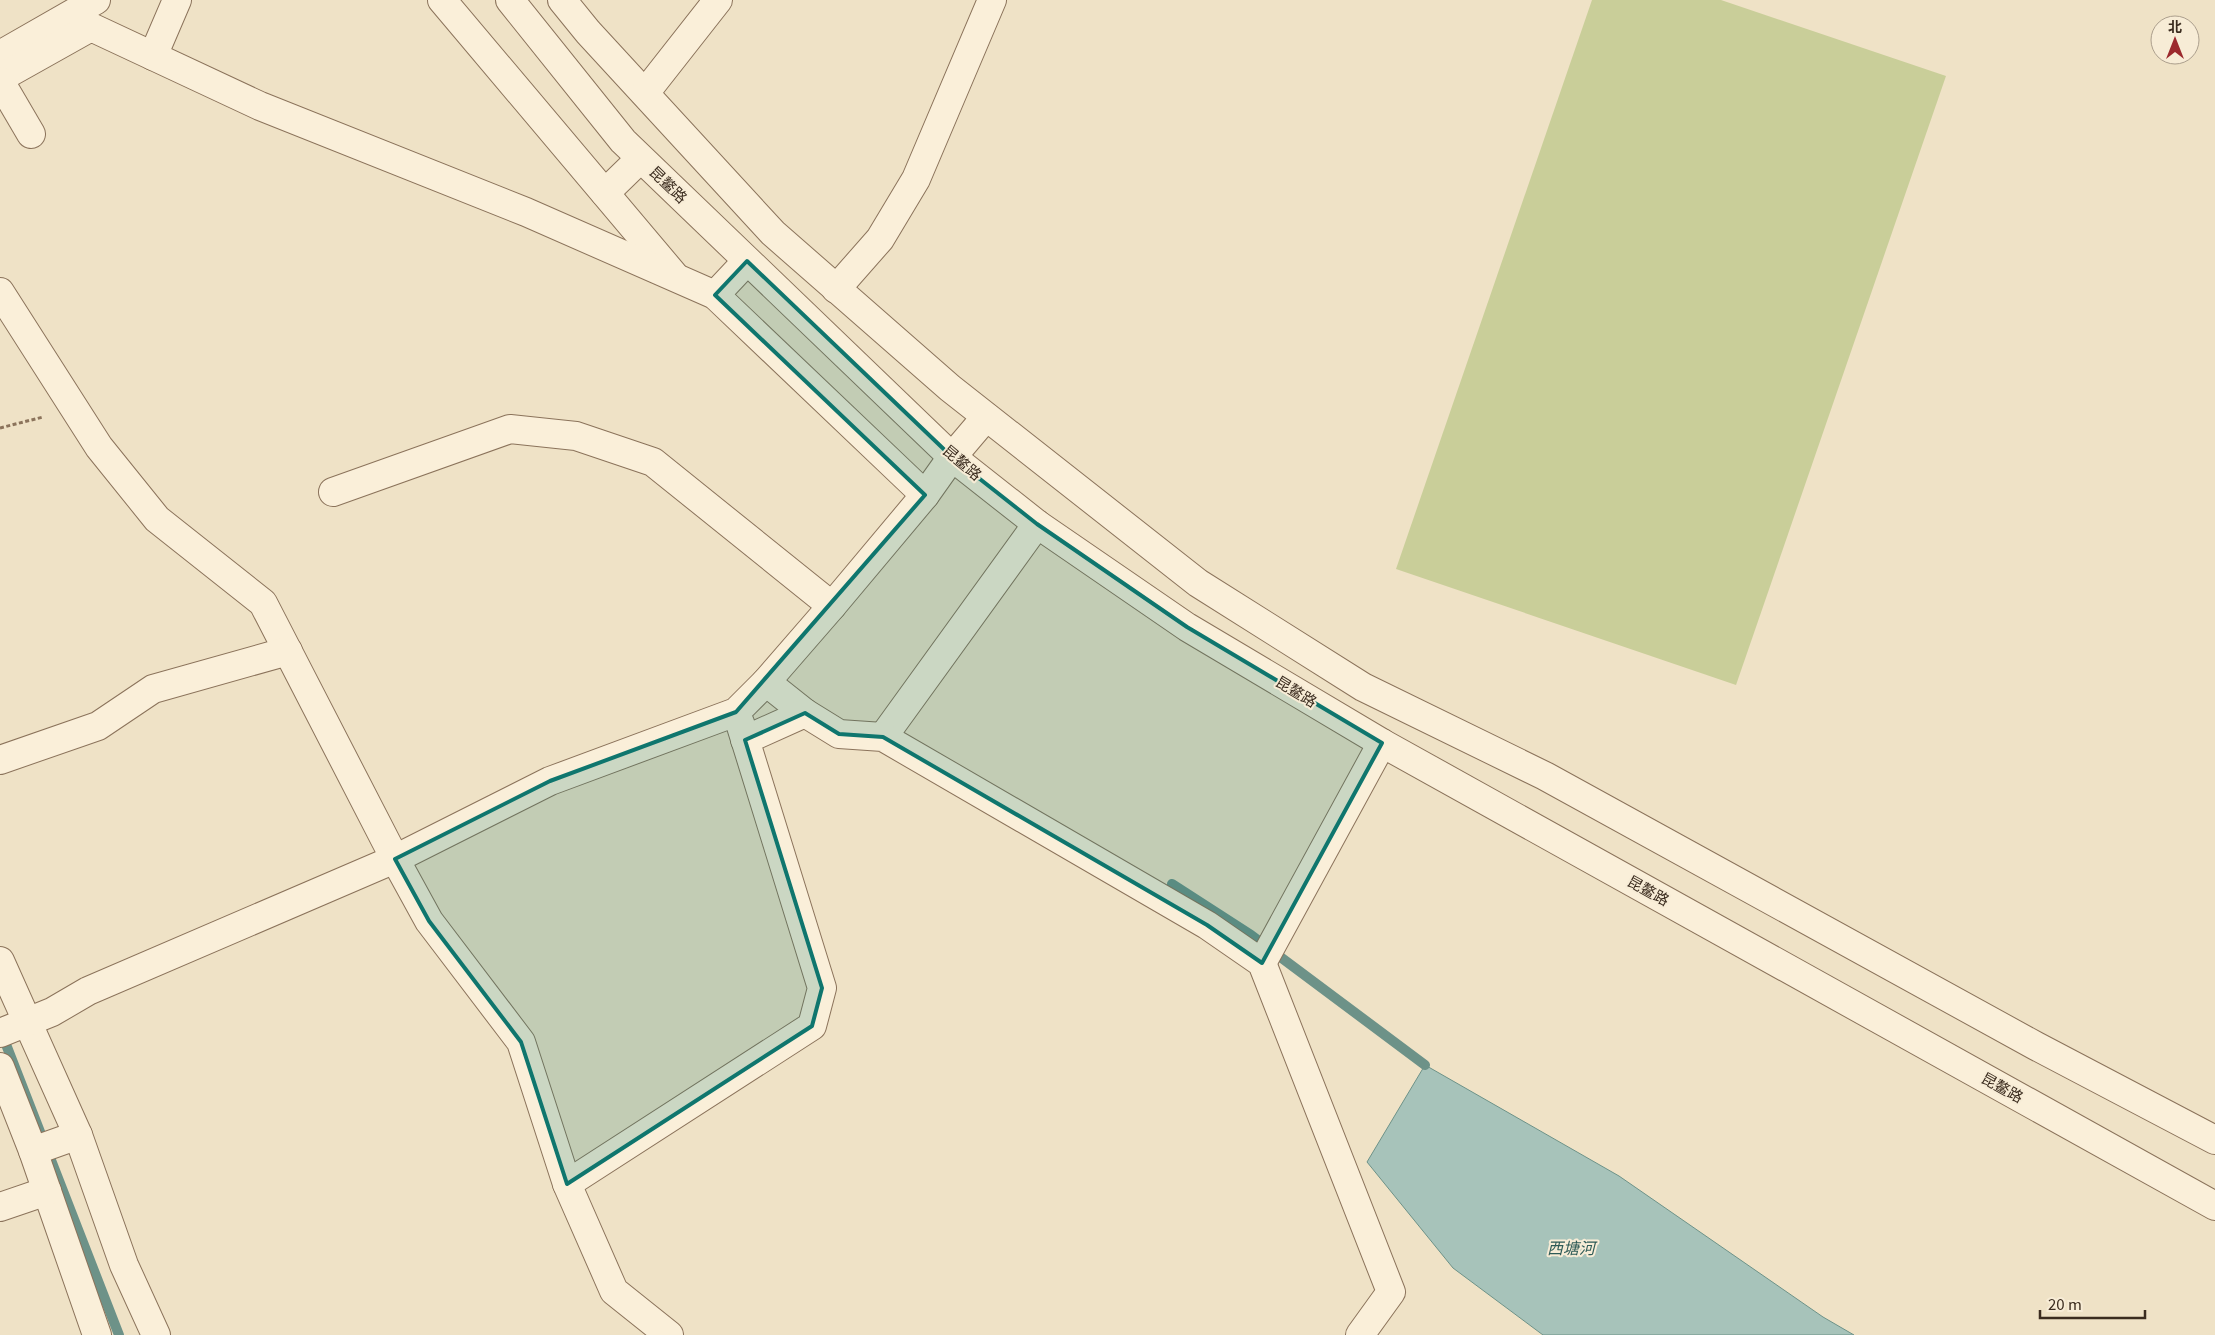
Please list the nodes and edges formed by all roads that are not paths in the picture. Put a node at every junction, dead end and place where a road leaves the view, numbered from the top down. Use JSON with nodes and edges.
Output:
{"nodes":[{"id":1,"x":177,"y":0,"type":"edge"},
{"id":2,"x":442,"y":0,"type":"edge"},
{"id":3,"x":510,"y":0,"type":"edge"},
{"id":4,"x":562,"y":0,"type":"edge"},
{"id":5,"x":718,"y":0,"type":"edge"},
{"id":6,"x":992,"y":0,"type":"edge"},
{"id":7,"x":82,"y":17,"type":"edge"},
{"id":8,"x":0,"y":55,"type":"edge"},
{"id":9,"x":154,"y":56,"type":"junction"},
{"id":10,"x":0,"y":79,"type":"edge"},
{"id":11,"x":644,"y":93,"type":"junction"},
{"id":12,"x":30,"y":134,"type":"dead end"},
{"id":13,"x":640,"y":159,"type":"junction"},
{"id":14,"x":605,"y":193,"type":"junction"},
{"id":15,"x":747,"y":261,"type":"junction"},
{"id":16,"x":677,"y":278,"type":"junction"},
{"id":17,"x":836,"y":289,"type":"junction"},
{"id":18,"x":0,"y":292,"type":"edge"},
{"id":19,"x":715,"y":294,"type":"junction"},
{"id":20,"x":986,"y":417,"type":"junction"},
{"id":21,"x":952,"y":456,"type":"junction"},
{"id":22,"x":333,"y":492,"type":"dead end"},
{"id":23,"x":925,"y":494,"type":"junction"},
{"id":24,"x":1037,"y":524,"type":"junction"},
{"id":25,"x":832,"y":606,"type":"junction"},
{"id":26,"x":288,"y":651,"type":"junction"},
{"id":27,"x":766,"y":682,"type":"junction"},
{"id":28,"x":736,"y":712,"type":"junction"},
{"id":29,"x":806,"y":713,"type":"junction"},
{"id":30,"x":883,"y":737,"type":"junction"},
{"id":31,"x":745,"y":740,"type":"junction"},
{"id":32,"x":1382,"y":742,"type":"junction"},
{"id":33,"x":0,"y":760,"type":"edge"},
{"id":34,"x":395,"y":859,"type":"junction"},
{"id":35,"x":0,"y":961,"type":"edge"},
{"id":36,"x":1262,"y":963,"type":"junction"},
{"id":37,"x":27,"y":1020,"type":"junction"},
{"id":38,"x":0,"y":1033,"type":"edge"},
{"id":39,"x":0,"y":1067,"type":"edge"},
{"id":40,"x":78,"y":1135,"type":"junction"},
{"id":41,"x":2215,"y":1140,"type":"edge"},
{"id":42,"x":33,"y":1151,"type":"junction"},
{"id":43,"x":568,"y":1184,"type":"junction"},
{"id":44,"x":47,"y":1190,"type":"junction"},
{"id":45,"x":2215,"y":1206,"type":"edge"},
{"id":46,"x":0,"y":1208,"type":"edge"},
{"id":47,"x":97,"y":1335,"type":"edge"},
{"id":48,"x":156,"y":1335,"type":"edge"},
{"id":49,"x":669,"y":1335,"type":"edge"},
{"id":50,"x":1360,"y":1335,"type":"edge"}],
"edges":[{"from":1,"to":9,"type":"street"},
{"from":2,"to":14,"type":"street"},
{"from":3,"to":13,"type":"street","name":"昆鳌路"},
{"from":4,"to":11,"type":"street"},
{"from":5,"to":11,"type":"street"},
{"from":6,"to":17,"type":"street"},
{"from":7,"to":8,"type":"street"},
{"from":7,"to":9,"type":"street"},
{"from":7,"to":10,"type":"street"},
{"from":9,"to":16,"type":"street"},
{"from":10,"to":12,"type":"street"},
{"from":11,"to":17,"type":"street"},
{"from":13,"to":14,"type":"street"},
{"from":13,"to":15,"type":"street","name":"昆鳌路"},
{"from":14,"to":16,"type":"street"},
{"from":15,"to":19,"type":"street"},
{"from":15,"to":21,"type":"street","name":"昆鳌路"},
{"from":16,"to":19,"type":"street"},
{"from":17,"to":20,"type":"street"},
{"from":18,"to":26,"type":"street"},
{"from":19,"to":23,"type":"street"},
{"from":20,"to":21,"type":"street"},
{"from":20,"to":41,"type":"street"},
{"from":21,"to":23,"type":"street"},
{"from":21,"to":24,"type":"street","name":"昆鳌路"},
{"from":22,"to":25,"type":"street"},
{"from":23,"to":25,"type":"street"},
{"from":24,"to":30,"type":"street"},
{"from":24,"to":32,"type":"street","name":"昆鳌路"},
{"from":25,"to":27,"type":"street"},
{"from":26,"to":33,"type":"street"},
{"from":26,"to":34,"type":"street"},
{"from":27,"to":28,"type":"street"},
{"from":27,"to":29,"type":"street"},
{"from":28,"to":31,"type":"street"},
{"from":28,"to":34,"type":"street"},
{"from":29,"to":30,"type":"street"},
{"from":29,"to":31,"type":"street"},
{"from":30,"to":36,"type":"street"},
{"from":31,"to":43,"type":"street"},
{"from":32,"to":36,"type":"street"},
{"from":32,"to":45,"type":"street","name":"昆鳌路"},
{"from":34,"to":37,"type":"street"},
{"from":34,"to":43,"type":"street"},
{"from":35,"to":37,"type":"street"},
{"from":36,"to":50,"type":"street"},
{"from":37,"to":38,"type":"street"},
{"from":37,"to":40,"type":"street"},
{"from":39,"to":42,"type":"street"},
{"from":40,"to":42,"type":"street"},
{"from":40,"to":48,"type":"street"},
{"from":42,"to":44,"type":"street"},
{"from":43,"to":49,"type":"street"},
{"from":44,"to":46,"type":"street"},
{"from":44,"to":47,"type":"street"}]}
